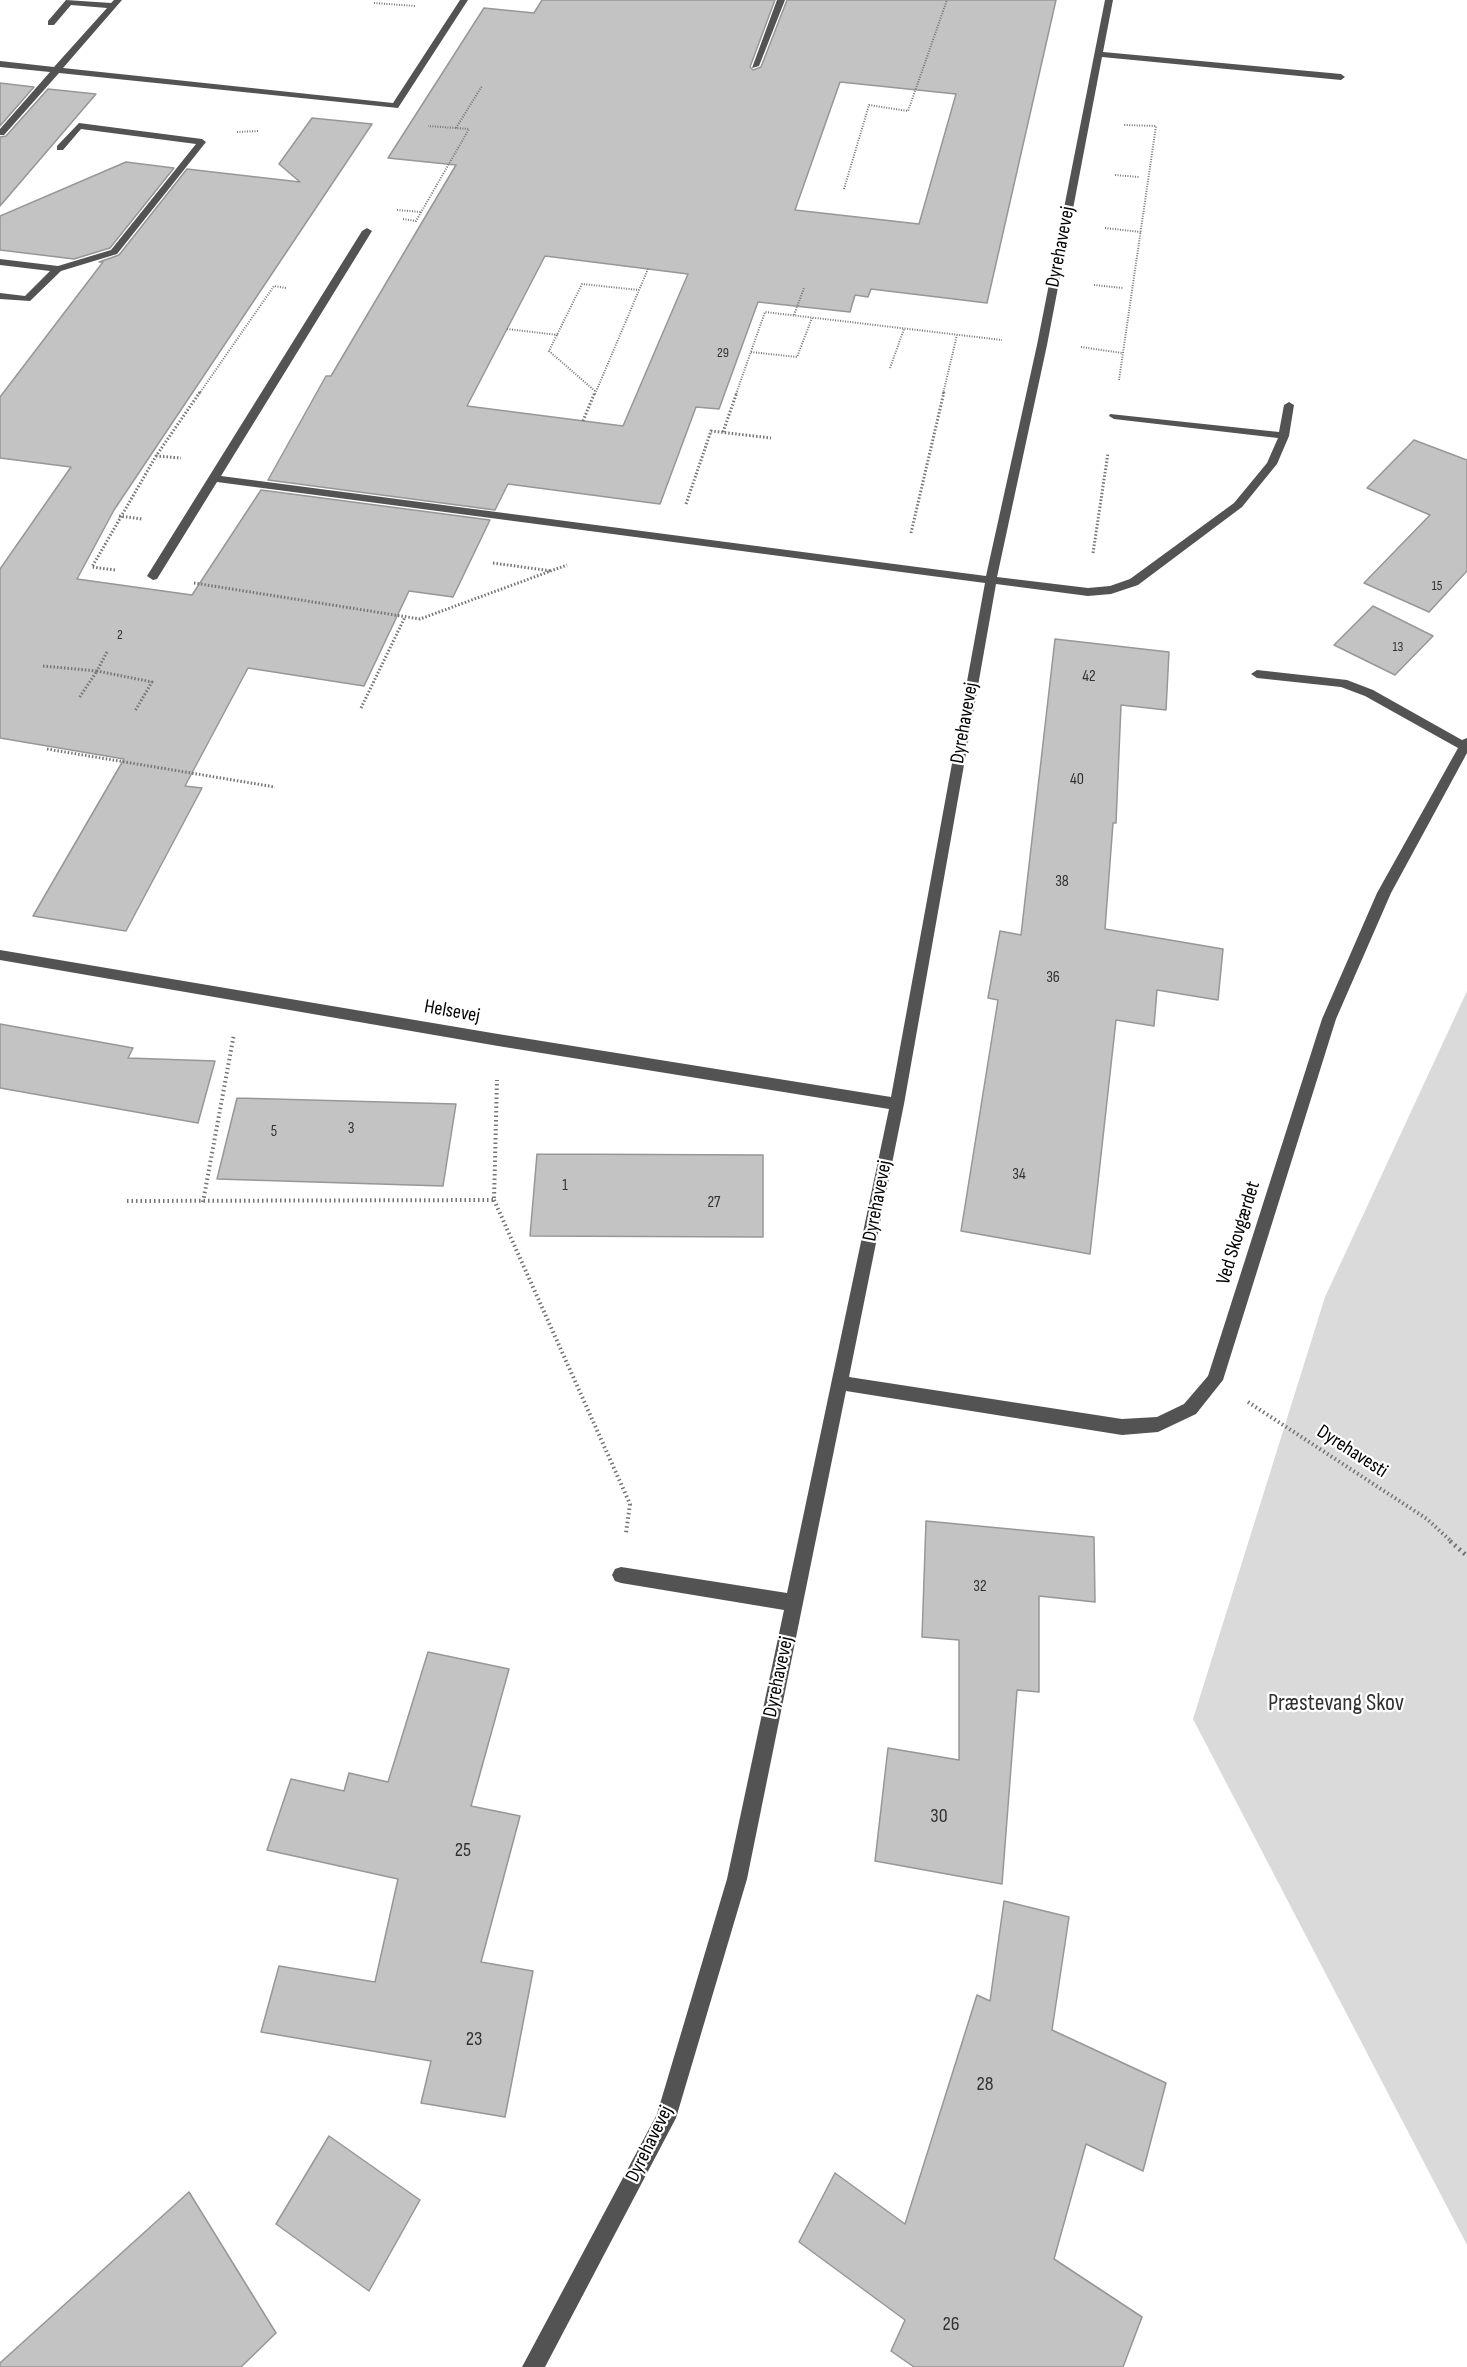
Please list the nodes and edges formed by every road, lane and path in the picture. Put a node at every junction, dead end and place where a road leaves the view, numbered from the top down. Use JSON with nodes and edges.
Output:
{"nodes":[{"id":1,"x":464,"y":0,"type":"edge"},
{"id":2,"x":781,"y":0,"type":"edge"},
{"id":3,"x":947,"y":0,"type":"edge"},
{"id":4,"x":1109,"y":0,"type":"edge"},
{"id":5,"x":115,"y":3,"type":"edge"},
{"id":6,"x":374,"y":3,"type":"dead end"},
{"id":7,"x":404,"y":5,"type":"dead end"},
{"id":8,"x":51,"y":23,"type":"dead end"},
{"id":9,"x":1099,"y":54,"type":"junction"},
{"id":10,"x":0,"y":64,"type":"edge"},
{"id":11,"x":754,"y":66,"type":"dead end"},
{"id":12,"x":56,"y":70,"type":"junction"},
{"id":13,"x":1341,"y":77,"type":"dead end"},
{"id":14,"x":482,"y":86,"type":"dead end"},
{"id":15,"x":395,"y":106,"type":"junction"},
{"id":16,"x":1127,"y":125,"type":"dead end"},
{"id":17,"x":456,"y":128,"type":"junction"},
{"id":18,"x":1,"y":134,"type":"edge"},
{"id":19,"x":60,"y":148,"type":"dead end"},
{"id":20,"x":1108,"y":174,"type":"dead end"},
{"id":21,"x":1139,"y":177,"type":"dead end"},
{"id":22,"x":844,"y":189,"type":"dead end"},
{"id":23,"x":409,"y":220,"type":"dead end"},
{"id":24,"x":1111,"y":228,"type":"dead end"},
{"id":25,"x":366,"y":231,"type":"dead end"},
{"id":26,"x":1141,"y":232,"type":"junction"},
{"id":27,"x":0,"y":262,"type":"edge"},
{"id":28,"x":58,"y":269,"type":"junction"},
{"id":29,"x":648,"y":269,"type":"dead end"},
{"id":30,"x":1093,"y":285,"type":"dead end"},
{"id":31,"x":804,"y":288,"type":"dead end"},
{"id":32,"x":1123,"y":288,"type":"dead end"},
{"id":33,"x":639,"y":290,"type":"junction"},
{"id":34,"x":0,"y":296,"type":"edge"},
{"id":35,"x":794,"y":316,"type":"junction"},
{"id":36,"x":812,"y":318,"type":"junction"},
{"id":37,"x":507,"y":329,"type":"dead end"},
{"id":38,"x":904,"y":329,"type":"junction"},
{"id":39,"x":558,"y":335,"type":"junction"},
{"id":40,"x":957,"y":335,"type":"junction"},
{"id":41,"x":984,"y":338,"type":"dead end"},
{"id":42,"x":1081,"y":347,"type":"dead end"},
{"id":43,"x":751,"y":352,"type":"junction"},
{"id":44,"x":1122,"y":352,"type":"junction"},
{"id":45,"x":890,"y":368,"type":"dead end"},
{"id":46,"x":596,"y":391,"type":"junction"},
{"id":47,"x":1289,"y":405,"type":"dead end"},
{"id":48,"x":1114,"y":416,"type":"junction"},
{"id":49,"x":583,"y":421,"type":"dead end"},
{"id":50,"x":723,"y":432,"type":"junction"},
{"id":51,"x":1284,"y":436,"type":"junction"},
{"id":52,"x":771,"y":438,"type":"dead end"},
{"id":53,"x":214,"y":478,"type":"junction"},
{"id":54,"x":675,"y":539,"type":"junction"},
{"id":55,"x":493,"y":563,"type":"dead end"},
{"id":56,"x":903,"y":568,"type":"junction"},
{"id":57,"x":552,"y":571,"type":"dead end"},
{"id":58,"x":153,"y":576,"type":"dead end"},
{"id":59,"x":991,"y":580,"type":"junction"},
{"id":60,"x":1088,"y":592,"type":"junction"},
{"id":61,"x":405,"y":617,"type":"dead end"},
{"id":62,"x":107,"y":652,"type":"dead end"},
{"id":63,"x":43,"y":666,"type":"dead end"},
{"id":64,"x":97,"y":671,"type":"junction"},
{"id":65,"x":1257,"y":674,"type":"dead end"},
{"id":66,"x":79,"y":698,"type":"dead end"},
{"id":67,"x":361,"y":708,"type":"dead end"},
{"id":68,"x":135,"y":711,"type":"dead end"},
{"id":69,"x":1465,"y":744,"type":"edge"},
{"id":70,"x":47,"y":749,"type":"dead end"},
{"id":71,"x":275,"y":787,"type":"dead end"},
{"id":72,"x":0,"y":955,"type":"edge"},
{"id":73,"x":241,"y":996,"type":"junction"},
{"id":74,"x":498,"y":1040,"type":"junction"},
{"id":75,"x":897,"y":1104,"type":"junction"},
{"id":76,"x":494,"y":1200,"type":"junction"},
{"id":77,"x":127,"y":1201,"type":"dead end"},
{"id":78,"x":203,"y":1202,"type":"junction"},
{"id":79,"x":1215,"y":1380,"type":"junction"},
{"id":80,"x":841,"y":1383,"type":"junction"},
{"id":81,"x":1467,"y":1556,"type":"edge"},
{"id":82,"x":621,"y":1575,"type":"joint"},
{"id":83,"x":794,"y":1603,"type":"junction"},
{"id":84,"x":533,"y":2367,"type":"edge"}],
"edges":[{"from":1,"to":15,"type":"street"},
{"from":2,"to":11,"type":"street"},
{"from":3,"to":22,"type":"path"},
{"from":4,"to":9,"type":"street","name":"Dyrehavevej"},
{"from":5,"to":8,"type":"street"},
{"from":5,"to":12,"type":"street"},
{"from":6,"to":7,"type":"path"},
{"from":9,"to":13,"type":"street"},
{"from":9,"to":59,"type":"street","name":"Dyrehavevej"},
{"from":10,"to":12,"type":"street"},
{"from":12,"to":15,"type":"street"},
{"from":12,"to":18,"type":"street"},
{"from":14,"to":17,"type":"path"},
{"from":15,"to":17,"type":"path"},
{"from":16,"to":26,"type":"path"},
{"from":17,"to":23,"type":"path"},
{"from":19,"to":28,"type":"street"},
{"from":20,"to":21,"type":"path"},
{"from":24,"to":26,"type":"path"},
{"from":25,"to":53,"type":"street"},
{"from":26,"to":44,"type":"path"},
{"from":27,"to":28,"type":"street"},
{"from":28,"to":34,"type":"street"},
{"from":29,"to":33,"type":"path"},
{"from":30,"to":32,"type":"path"},
{"from":31,"to":35,"type":"path"},
{"from":33,"to":39,"type":"path"},
{"from":33,"to":46,"type":"path"},
{"from":35,"to":36,"type":"path"},
{"from":35,"to":43,"type":"path"},
{"from":36,"to":38,"type":"path"},
{"from":36,"to":43,"type":"path"},
{"from":37,"to":39,"type":"path"},
{"from":38,"to":40,"type":"path"},
{"from":38,"to":45,"type":"path"},
{"from":39,"to":46,"type":"path"},
{"from":40,"to":41,"type":"path"},
{"from":40,"to":56,"type":"path"},
{"from":42,"to":44,"type":"path"},
{"from":43,"to":50,"type":"path"},
{"from":44,"to":48,"type":"path"},
{"from":46,"to":49,"type":"path"},
{"from":47,"to":51,"type":"street"},
{"from":48,"to":51,"type":"street"},
{"from":48,"to":60,"type":"path"},
{"from":50,"to":52,"type":"path"},
{"from":50,"to":54,"type":"path"},
{"from":51,"to":60,"type":"street"},
{"from":53,"to":54,"type":"street"},
{"from":53,"to":58,"type":"street"},
{"from":54,"to":56,"type":"street"},
{"from":55,"to":57,"type":"path"},
{"from":56,"to":59,"type":"street"},
{"from":59,"to":60,"type":"street"},
{"from":59,"to":75,"type":"street","name":"Dyrehavevej"},
{"from":61,"to":67,"type":"path"},
{"from":62,"to":64,"type":"path"},
{"from":63,"to":64,"type":"path"},
{"from":64,"to":66,"type":"path"},
{"from":64,"to":68,"type":"path"},
{"from":65,"to":69,"type":"street"},
{"from":69,"to":79,"type":"street","name":"Ved Skovgærdet"},
{"from":70,"to":71,"type":"path"},
{"from":72,"to":73,"type":"street","name":"Helsevej"},
{"from":73,"to":74,"type":"street","name":"Helsevej"},
{"from":73,"to":78,"type":"path"},
{"from":74,"to":75,"type":"street","name":"Helsevej"},
{"from":74,"to":76,"type":"path"},
{"from":75,"to":80,"type":"street","name":"Dyrehavevej"},
{"from":76,"to":78,"type":"path"},
{"from":76,"to":82,"type":"path"},
{"from":77,"to":78,"type":"path"},
{"from":79,"to":80,"type":"street","name":"Ved Skovgærdet"},
{"from":79,"to":81,"type":"path","name":"Dyrehavesti"},
{"from":80,"to":83,"type":"street","name":"Dyrehavevej"},
{"from":82,"to":83,"type":"street"},
{"from":83,"to":84,"type":"street","name":"Dyrehavevej"}]}
